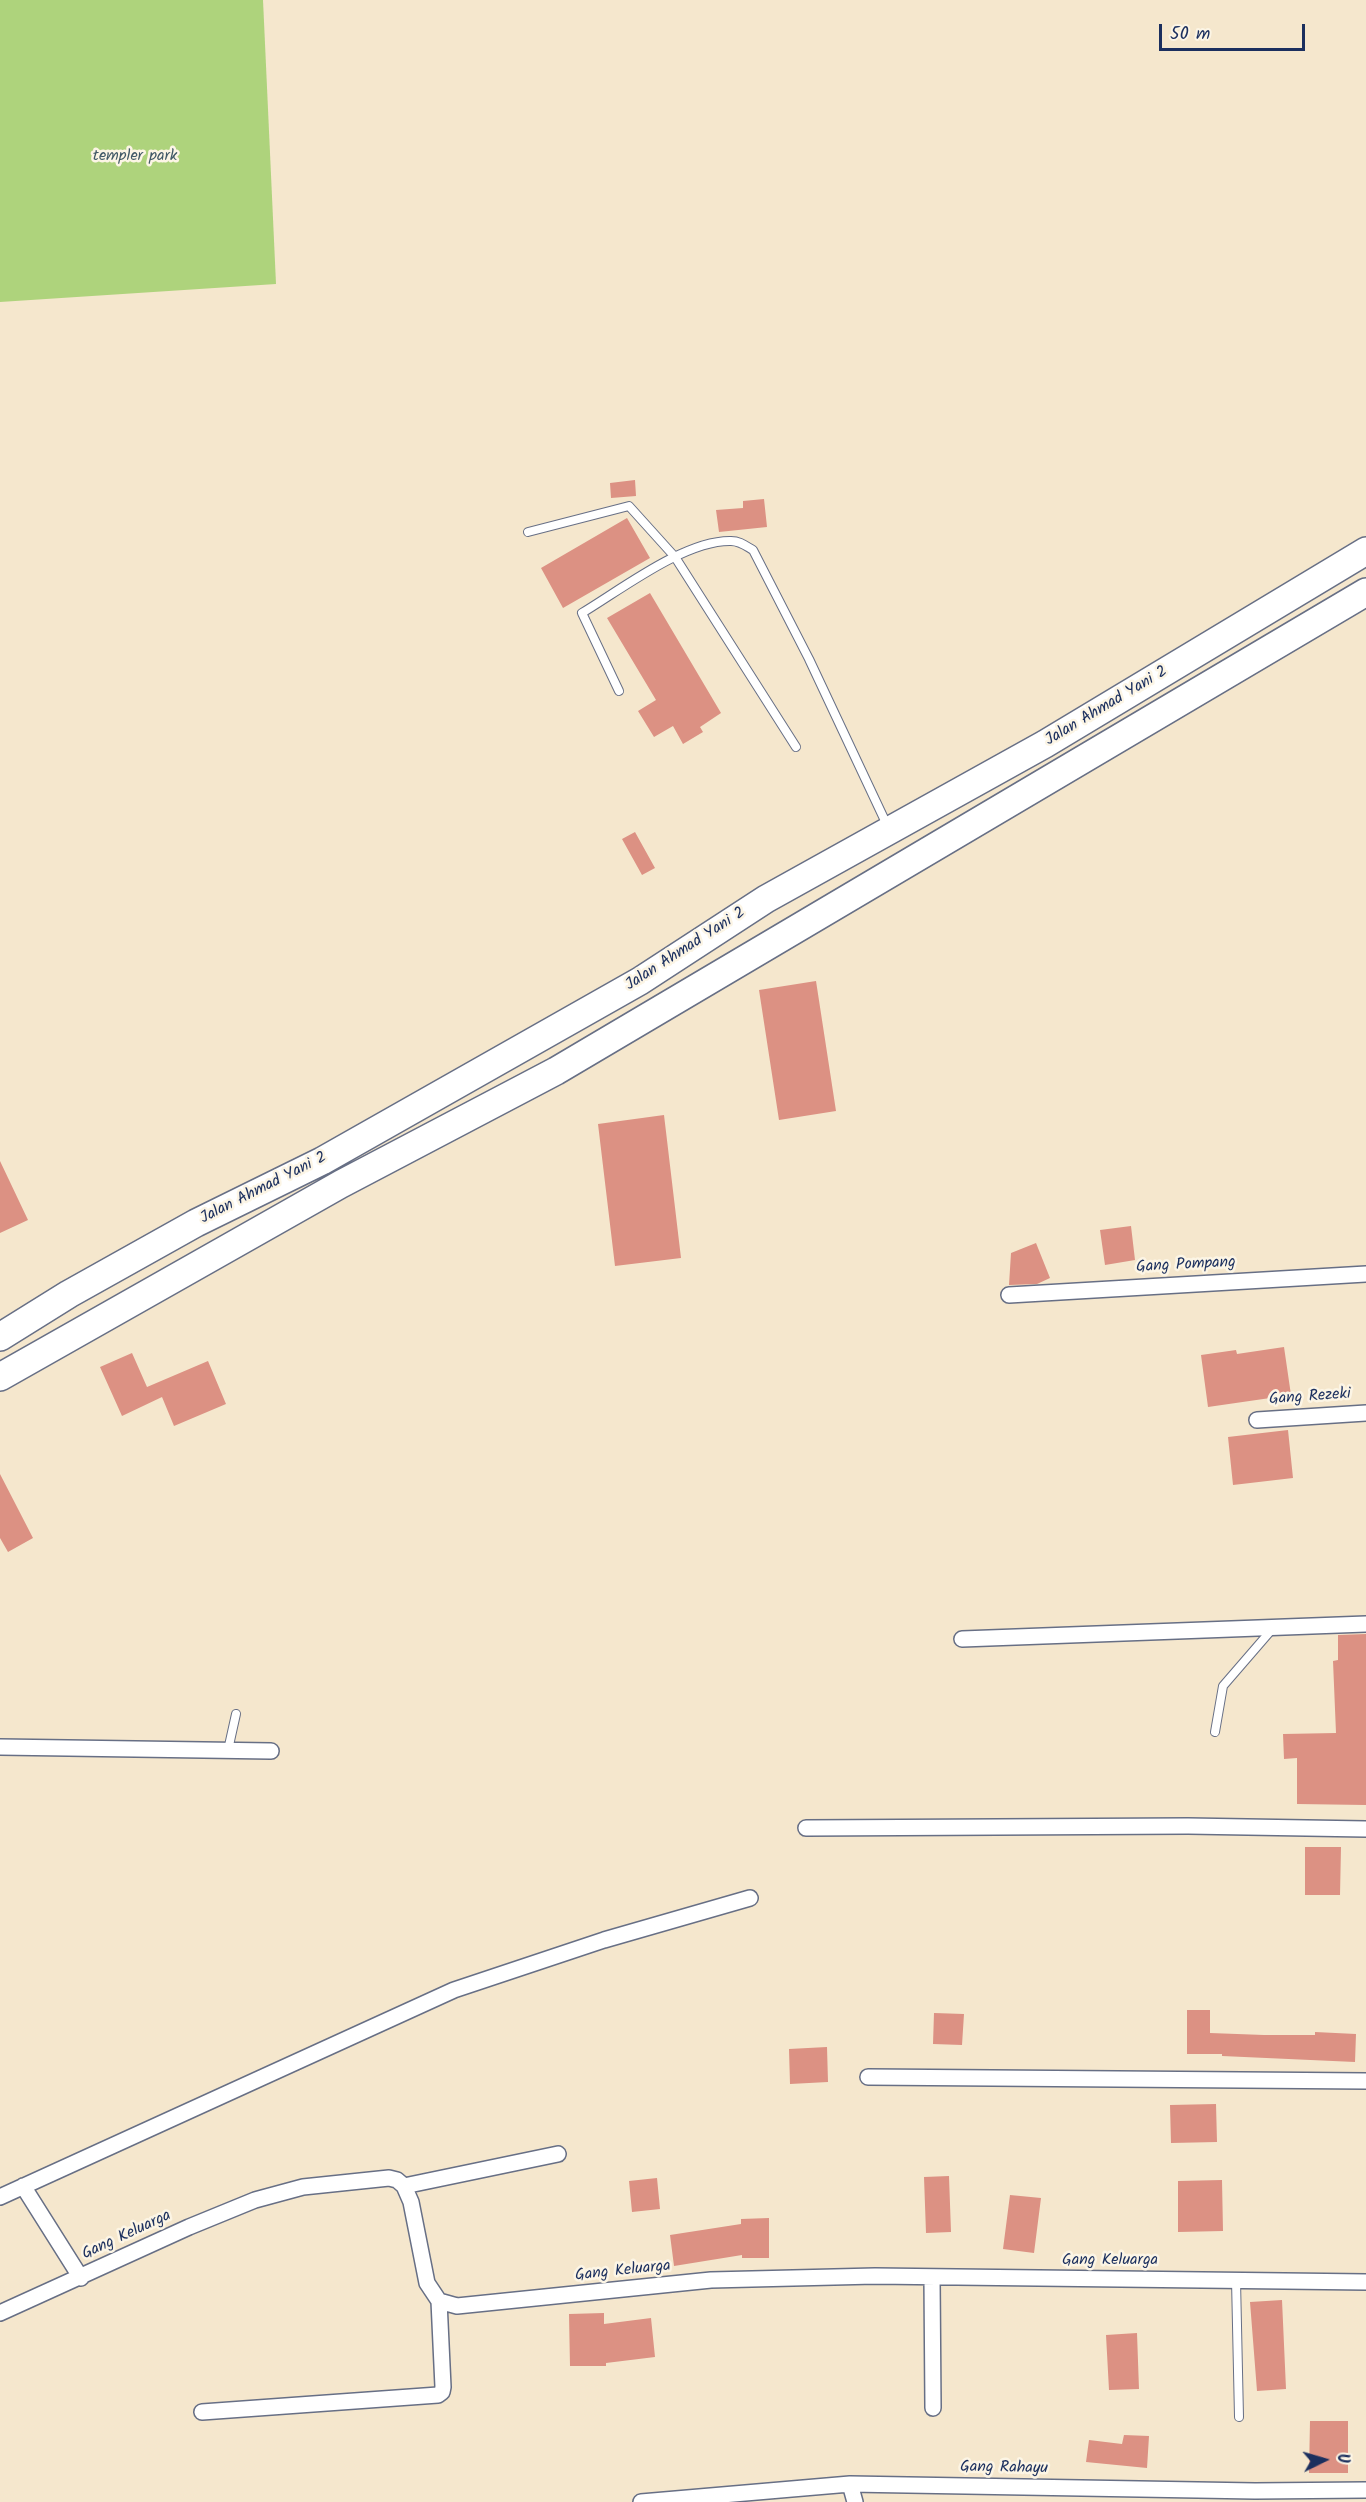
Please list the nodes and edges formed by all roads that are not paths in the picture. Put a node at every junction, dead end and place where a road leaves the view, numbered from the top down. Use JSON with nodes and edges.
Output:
{"nodes":[{"id":1,"x":528,"y":532,"type":"dead end"},
{"id":2,"x":1366,"y":551,"type":"edge"},
{"id":3,"x":675,"y":557,"type":"junction"},
{"id":4,"x":1366,"y":592,"type":"edge"},
{"id":5,"x":1293,"y":595,"type":"junction"},
{"id":6,"x":1308,"y":627,"type":"junction"},
{"id":7,"x":619,"y":691,"type":"dead end"},
{"id":8,"x":796,"y":747,"type":"dead end"},
{"id":9,"x":890,"y":831,"type":"junction"},
{"id":10,"x":1366,"y":1274,"type":"edge"},
{"id":11,"x":1009,"y":1295,"type":"dead end"},
{"id":12,"x":0,"y":1337,"type":"edge"},
{"id":13,"x":0,"y":1377,"type":"edge"},
{"id":14,"x":1366,"y":1413,"type":"edge"},
{"id":15,"x":1257,"y":1420,"type":"dead end"},
{"id":16,"x":1366,"y":1624,"type":"edge"},
{"id":17,"x":1275,"y":1626,"type":"junction"},
{"id":18,"x":962,"y":1639,"type":"dead end"},
{"id":19,"x":236,"y":1714,"type":"dead end"},
{"id":20,"x":1215,"y":1732,"type":"dead end"},
{"id":21,"x":0,"y":1748,"type":"edge"},
{"id":22,"x":228,"y":1750,"type":"junction"},
{"id":23,"x":271,"y":1751,"type":"dead end"},
{"id":24,"x":806,"y":1828,"type":"dead end"},
{"id":25,"x":1366,"y":1829,"type":"edge"},
{"id":26,"x":750,"y":1898,"type":"dead end"},
{"id":27,"x":868,"y":2077,"type":"dead end"},
{"id":28,"x":1366,"y":2080,"type":"edge"},
{"id":29,"x":558,"y":2154,"type":"dead end"},
{"id":30,"x":23,"y":2186,"type":"junction"},
{"id":31,"x":405,"y":2186,"type":"junction"},
{"id":32,"x":0,"y":2197,"type":"edge"},
{"id":33,"x":81,"y":2277,"type":"junction"},
{"id":34,"x":932,"y":2278,"type":"junction"},
{"id":35,"x":1236,"y":2280,"type":"junction"},
{"id":36,"x":1366,"y":2282,"type":"edge"},
{"id":37,"x":439,"y":2301,"type":"junction"},
{"id":38,"x":0,"y":2313,"type":"edge"},
{"id":39,"x":933,"y":2408,"type":"dead end"},
{"id":40,"x":202,"y":2412,"type":"dead end"},
{"id":41,"x":1239,"y":2417,"type":"dead end"},
{"id":42,"x":850,"y":2484,"type":"junction"},
{"id":43,"x":1366,"y":2490,"type":"edge"},
{"id":44,"x":641,"y":2502,"type":"edge"},
{"id":45,"x":855,"y":2502,"type":"edge"}],
"edges":[{"from":1,"to":3,"type":"lane"},
{"from":2,"to":5,"type":"highway","name":"Jalan Ahmad Yani 2"},
{"from":3,"to":7,"type":"lane"},
{"from":3,"to":8,"type":"lane"},
{"from":3,"to":9,"type":"lane"},
{"from":4,"to":6,"type":"highway","name":"Jalan Ahmad Yani 2"},
{"from":5,"to":6,"type":"highway"},
{"from":5,"to":9,"type":"highway","name":"Jalan Ahmad Yani 2"},
{"from":6,"to":13,"type":"highway","name":"Jalan Ahmad Yani 2"},
{"from":9,"to":12,"type":"highway","name":"Jalan Ahmad Yani 2"},
{"from":10,"to":11,"type":"street","name":"Gang Pompang"},
{"from":14,"to":15,"type":"street","name":"Gang Rezeki"},
{"from":16,"to":17,"type":"street"},
{"from":17,"to":18,"type":"street"},
{"from":17,"to":20,"type":"lane"},
{"from":19,"to":22,"type":"lane"},
{"from":21,"to":22,"type":"street"},
{"from":22,"to":23,"type":"street"},
{"from":24,"to":25,"type":"street"},
{"from":26,"to":30,"type":"street"},
{"from":27,"to":28,"type":"street"},
{"from":29,"to":31,"type":"street"},
{"from":30,"to":32,"type":"street"},
{"from":30,"to":33,"type":"street"},
{"from":31,"to":33,"type":"street","name":"Gang Keluarga"},
{"from":31,"to":37,"type":"street"},
{"from":33,"to":38,"type":"street","name":"Gang Keluarga"},
{"from":34,"to":35,"type":"street","name":"Gang Keluarga"},
{"from":34,"to":37,"type":"street","name":"Gang Keluarga"},
{"from":34,"to":39,"type":"street"},
{"from":35,"to":36,"type":"street","name":"Gang Keluarga"},
{"from":35,"to":41,"type":"lane"},
{"from":37,"to":40,"type":"street"},
{"from":42,"to":43,"type":"street","name":"Gang Rahayu"},
{"from":42,"to":44,"type":"street","name":"Gang Rahayu"},
{"from":42,"to":45,"type":"street"}]}
